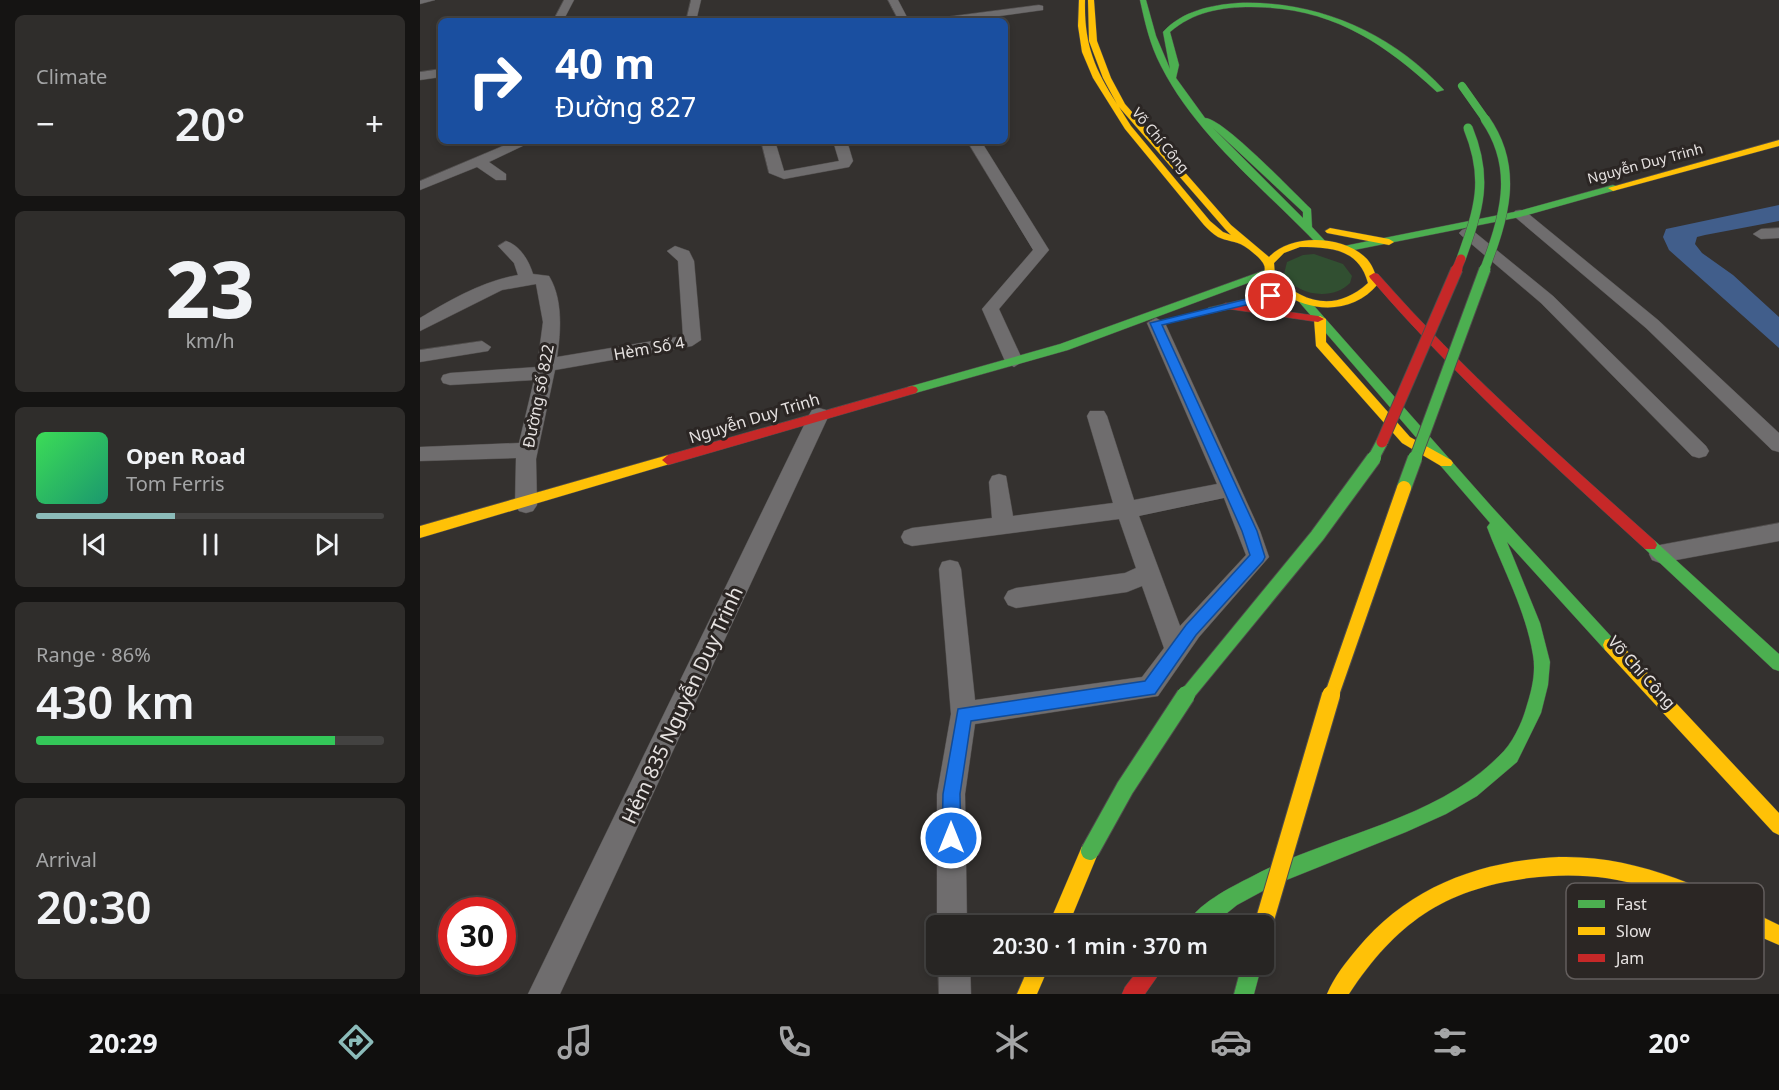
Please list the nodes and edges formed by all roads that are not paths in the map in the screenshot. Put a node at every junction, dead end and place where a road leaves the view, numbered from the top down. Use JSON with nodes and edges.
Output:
{"nodes":[{"id":1,"x":430,"y":0,"type":"edge"},
{"id":2,"x":569,"y":0,"type":"edge"},
{"id":3,"x":696,"y":0,"type":"edge"},
{"id":4,"x":893,"y":0,"type":"edge"},
{"id":5,"x":1082,"y":0,"type":"edge"},
{"id":6,"x":1091,"y":0,"type":"edge"},
{"id":7,"x":1143,"y":0,"type":"edge"},
{"id":8,"x":1152,"y":0,"type":"edge"},
{"id":9,"x":420,"y":1,"type":"edge"},
{"id":10,"x":1039,"y":8,"type":"dead end"},
{"id":11,"x":560,"y":18,"type":"edge"},
{"id":12,"x":692,"y":18,"type":"edge"},
{"id":13,"x":902,"y":18,"type":"edge"},
{"id":14,"x":962,"y":18,"type":"edge"},
{"id":15,"x":438,"y":73,"type":"edge"},
{"id":16,"x":420,"y":76,"type":"edge"},
{"id":17,"x":1173,"y":76,"type":"junction"},
{"id":18,"x":1459,"y":82,"type":"dead end"},
{"id":19,"x":1108,"y":89,"type":"junction"},
{"id":20,"x":1206,"y":119,"type":"junction"},
{"id":21,"x":1779,"y":143,"type":"edge"},
{"id":22,"x":519,"y":144,"type":"edge"},
{"id":23,"x":769,"y":144,"type":"edge"},
{"id":24,"x":841,"y":144,"type":"edge"},
{"id":25,"x":976,"y":144,"type":"edge"},
{"id":26,"x":481,"y":160,"type":"junction"},
{"id":27,"x":501,"y":177,"type":"dead end"},
{"id":28,"x":420,"y":186,"type":"edge"},
{"id":29,"x":1294,"y":211,"type":"junction"},
{"id":30,"x":1520,"y":214,"type":"junction"},
{"id":31,"x":1290,"y":226,"type":"dead end"},
{"id":32,"x":1308,"y":226,"type":"junction"},
{"id":33,"x":1228,"y":227,"type":"junction"},
{"id":34,"x":1467,"y":233,"type":"junction"},
{"id":35,"x":1779,"y":233,"type":"edge"},
{"id":36,"x":1761,"y":234,"type":"dead end"},
{"id":37,"x":1264,"y":239,"type":"junction"},
{"id":38,"x":1242,"y":242,"type":"junction"},
{"id":39,"x":1389,"y":242,"type":"junction"},
{"id":40,"x":1323,"y":244,"type":"junction"},
{"id":41,"x":506,"y":246,"type":"dead end"},
{"id":42,"x":1428,"y":248,"type":"dead end"},
{"id":43,"x":1344,"y":249,"type":"junction"},
{"id":44,"x":675,"y":251,"type":"dead end"},
{"id":45,"x":1268,"y":267,"type":"junction"},
{"id":46,"x":1375,"y":270,"type":"junction"},
{"id":47,"x":527,"y":279,"type":"junction"},
{"id":48,"x":1285,"y":293,"type":"junction"},
{"id":49,"x":1304,"y":301,"type":"junction"},
{"id":50,"x":1395,"y":302,"type":"junction"},
{"id":51,"x":1226,"y":306,"type":"junction"},
{"id":52,"x":1394,"y":317,"type":"dead end"},
{"id":53,"x":1320,"y":320,"type":"junction"},
{"id":54,"x":1412,"y":322,"type":"junction"},
{"id":55,"x":1156,"y":323,"type":"junction"},
{"id":56,"x":1346,"y":324,"type":"dead end"},
{"id":57,"x":420,"y":326,"type":"edge"},
{"id":58,"x":1098,"y":335,"type":"junction"},
{"id":59,"x":1341,"y":344,"type":"junction"},
{"id":60,"x":482,"y":347,"type":"dead end"},
{"id":61,"x":420,"y":356,"type":"edge"},
{"id":62,"x":1014,"y":361,"type":"junction"},
{"id":63,"x":545,"y":369,"type":"junction"},
{"id":64,"x":450,"y":379,"type":"dead end"},
{"id":65,"x":819,"y":415,"type":"junction"},
{"id":66,"x":1097,"y":416,"type":"dead end"},
{"id":67,"x":1779,"y":446,"type":"edge"},
{"id":68,"x":528,"y":449,"type":"junction"},
{"id":69,"x":1699,"y":451,"type":"dead end"},
{"id":70,"x":420,"y":454,"type":"edge"},
{"id":71,"x":1448,"y":464,"type":"junction"},
{"id":72,"x":1578,"y":481,"type":"junction"},
{"id":73,"x":999,"y":482,"type":"dead end"},
{"id":74,"x":1230,"y":489,"type":"junction"},
{"id":75,"x":526,"y":505,"type":"junction"},
{"id":76,"x":1126,"y":510,"type":"junction"},
{"id":77,"x":1487,"y":511,"type":"junction"},
{"id":78,"x":1003,"y":525,"type":"junction"},
{"id":79,"x":420,"y":532,"type":"edge"},
{"id":80,"x":1779,"y":532,"type":"edge"},
{"id":81,"x":912,"y":537,"type":"dead end"},
{"id":82,"x":1660,"y":554,"type":"junction"},
{"id":83,"x":950,"y":569,"type":"dead end"},
{"id":84,"x":1149,"y":573,"type":"junction"},
{"id":85,"x":1016,"y":598,"type":"dead end"},
{"id":86,"x":1177,"y":650,"type":"junction"},
{"id":87,"x":1779,"y":664,"type":"edge"},
{"id":88,"x":964,"y":714,"type":"junction"},
{"id":89,"x":1736,"y":801,"type":"dead end"},
{"id":90,"x":1779,"y":826,"type":"edge"},
{"id":91,"x":1660,"y":883,"type":"edge"},
{"id":92,"x":1234,"y":896,"type":"junction"},
{"id":93,"x":952,"y":915,"type":"edge"},
{"id":94,"x":1063,"y":915,"type":"edge"},
{"id":95,"x":1210,"y":915,"type":"edge"},
{"id":96,"x":1217,"y":915,"type":"edge"},
{"id":97,"x":1266,"y":915,"type":"edge"},
{"id":98,"x":1764,"y":928,"type":"edge"},
{"id":99,"x":1779,"y":935,"type":"edge"},
{"id":100,"x":954,"y":975,"type":"edge"},
{"id":101,"x":1035,"y":975,"type":"edge"},
{"id":102,"x":1147,"y":975,"type":"edge"},
{"id":103,"x":1249,"y":975,"type":"edge"},
{"id":104,"x":544,"y":994,"type":"edge"},
{"id":105,"x":955,"y":994,"type":"edge"},
{"id":106,"x":1027,"y":994,"type":"edge"},
{"id":107,"x":1132,"y":994,"type":"edge"},
{"id":108,"x":1244,"y":994,"type":"edge"},
{"id":109,"x":1337,"y":994,"type":"edge"}],
"edges":[{"from":1,"to":9,"type":"street"},
{"from":2,"to":11,"type":"street"},
{"from":3,"to":12,"type":"street"},
{"from":4,"to":13,"type":"street"},
{"from":5,"to":19,"type":"main road","name":"Võ Chí Công"},
{"from":6,"to":19,"type":"main road","name":"Võ Chí Công"},
{"from":7,"to":17,"type":"main road"},
{"from":8,"to":17,"type":"main road"},
{"from":10,"to":14,"type":"street"},
{"from":15,"to":16,"type":"street"},
{"from":17,"to":20,"type":"main road"},
{"from":17,"to":94,"type":"main road","bridge":true},
{"from":18,"to":97,"type":"main road","bridge":true},
{"from":19,"to":33,"type":"main road","name":"Võ Chí Công"},
{"from":19,"to":38,"type":"main road","name":"Võ Chí Công"},
{"from":20,"to":29,"type":"main road"},
{"from":20,"to":32,"type":"main road"},
{"from":21,"to":30,"type":"main road","name":"Nguyễn Duy Trinh"},
{"from":22,"to":26,"type":"street"},
{"from":23,"to":24,"type":"street"},
{"from":25,"to":62,"type":"street"},
{"from":26,"to":27,"type":"street"},
{"from":26,"to":28,"type":"street"},
{"from":29,"to":31,"type":"main road"},
{"from":29,"to":32,"type":"main road"},
{"from":30,"to":34,"type":"main road","name":"Nguyễn Duy Trinh"},
{"from":30,"to":39,"type":"main road","name":"Nguyễn Duy Trinh"},
{"from":30,"to":67,"type":"street"},
{"from":32,"to":37,"type":"main road"},
{"from":32,"to":39,"type":"main road"},
{"from":32,"to":40,"type":"main road"},
{"from":33,"to":37,"type":"main road"},
{"from":33,"to":38,"type":"main road","name":"Võ Chí Công"},
{"from":34,"to":42,"type":"main road","name":"Nguyễn Duy Trinh"},
{"from":34,"to":69,"type":"street"},
{"from":35,"to":36,"type":"street"},
{"from":37,"to":38,"type":"main road"},
{"from":38,"to":45,"type":"main road","name":"Võ Chí Công"},
{"from":39,"to":43,"type":"main road","name":"Nguyễn Duy Trinh"},
{"from":40,"to":43,"type":"main road","name":"Nguyễn Duy Trinh"},
{"from":40,"to":45,"type":"main road","name":"Nguyễn Duy Trinh"},
{"from":41,"to":47,"type":"street"},
{"from":43,"to":46,"type":"main road"},
{"from":44,"to":63,"type":"street","name":"Hèm Số 4"},
{"from":45,"to":48,"type":"main road","name":"Võ Chí Công"},
{"from":45,"to":58,"type":"main road","name":"Nguyễn Duy Trinh"},
{"from":46,"to":49,"type":"main road"},
{"from":46,"to":50,"type":"main road"},
{"from":47,"to":57,"type":"street"},
{"from":47,"to":63,"type":"street","name":"Đường số 822"},
{"from":48,"to":49,"type":"main road"},
{"from":48,"to":51,"type":"main road","name":"Nguyễn Duy Trinh"},
{"from":49,"to":53,"type":"main road","name":"Võ Chí Công"},
{"from":50,"to":53,"type":"main road"},
{"from":50,"to":54,"type":"main road"},
{"from":50,"to":72,"type":"main road"},
{"from":51,"to":53,"type":"main road"},
{"from":51,"to":55,"type":"main road","name":"Nguyễn Duy Trinh"},
{"from":52,"to":54,"type":"main road"},
{"from":53,"to":59,"type":"main road","name":"Võ Chí Công"},
{"from":53,"to":71,"type":"main road","name":"Võ Chí Công"},
{"from":54,"to":72,"type":"main road"},
{"from":55,"to":58,"type":"main road","name":"Nguyễn Duy Trinh"},
{"from":55,"to":74,"type":"street"},
{"from":56,"to":59,"type":"main road"},
{"from":58,"to":62,"type":"main road","name":"Nguyễn Duy Trinh"},
{"from":59,"to":71,"type":"main road","name":"Võ Chí Công"},
{"from":60,"to":61,"type":"street"},
{"from":62,"to":65,"type":"main road","name":"Nguyễn Duy Trinh"},
{"from":63,"to":64,"type":"street"},
{"from":63,"to":68,"type":"street","name":"Đường số 822"},
{"from":65,"to":75,"type":"main road","name":"Nguyễn Duy Trinh"},
{"from":65,"to":104,"type":"street","name":"Hẻm 835 Nguyễn Duy Trinh"},
{"from":66,"to":76,"type":"street"},
{"from":68,"to":70,"type":"street"},
{"from":68,"to":75,"type":"street","name":"Đường số 822"},
{"from":71,"to":77,"type":"main road","name":"Võ Chí Công"},
{"from":72,"to":82,"type":"main road"},
{"from":73,"to":78,"type":"street"},
{"from":74,"to":76,"type":"street"},
{"from":74,"to":86,"type":"street"},
{"from":75,"to":79,"type":"main road","name":"Nguyễn Duy Trinh"},
{"from":76,"to":78,"type":"street"},
{"from":76,"to":84,"type":"street"},
{"from":77,"to":89,"type":"main road","name":"Võ Chí Công"},
{"from":77,"to":90,"type":"main road","name":"Võ Chí Công"},
{"from":77,"to":92,"type":"main road"},
{"from":78,"to":81,"type":"street"},
{"from":80,"to":82,"type":"street"},
{"from":82,"to":87,"type":"main road"},
{"from":83,"to":88,"type":"street"},
{"from":84,"to":85,"type":"street"},
{"from":84,"to":86,"type":"street"},
{"from":86,"to":88,"type":"street"},
{"from":88,"to":93,"type":"street"},
{"from":91,"to":109,"type":"main road"},
{"from":92,"to":95,"type":"main road"},
{"from":92,"to":96,"type":"main road"},
{"from":98,"to":99,"type":"main road"},
{"from":100,"to":105,"type":"street"},
{"from":101,"to":106,"type":"main road"},
{"from":102,"to":107,"type":"main road"},
{"from":103,"to":108,"type":"main road"}]}
